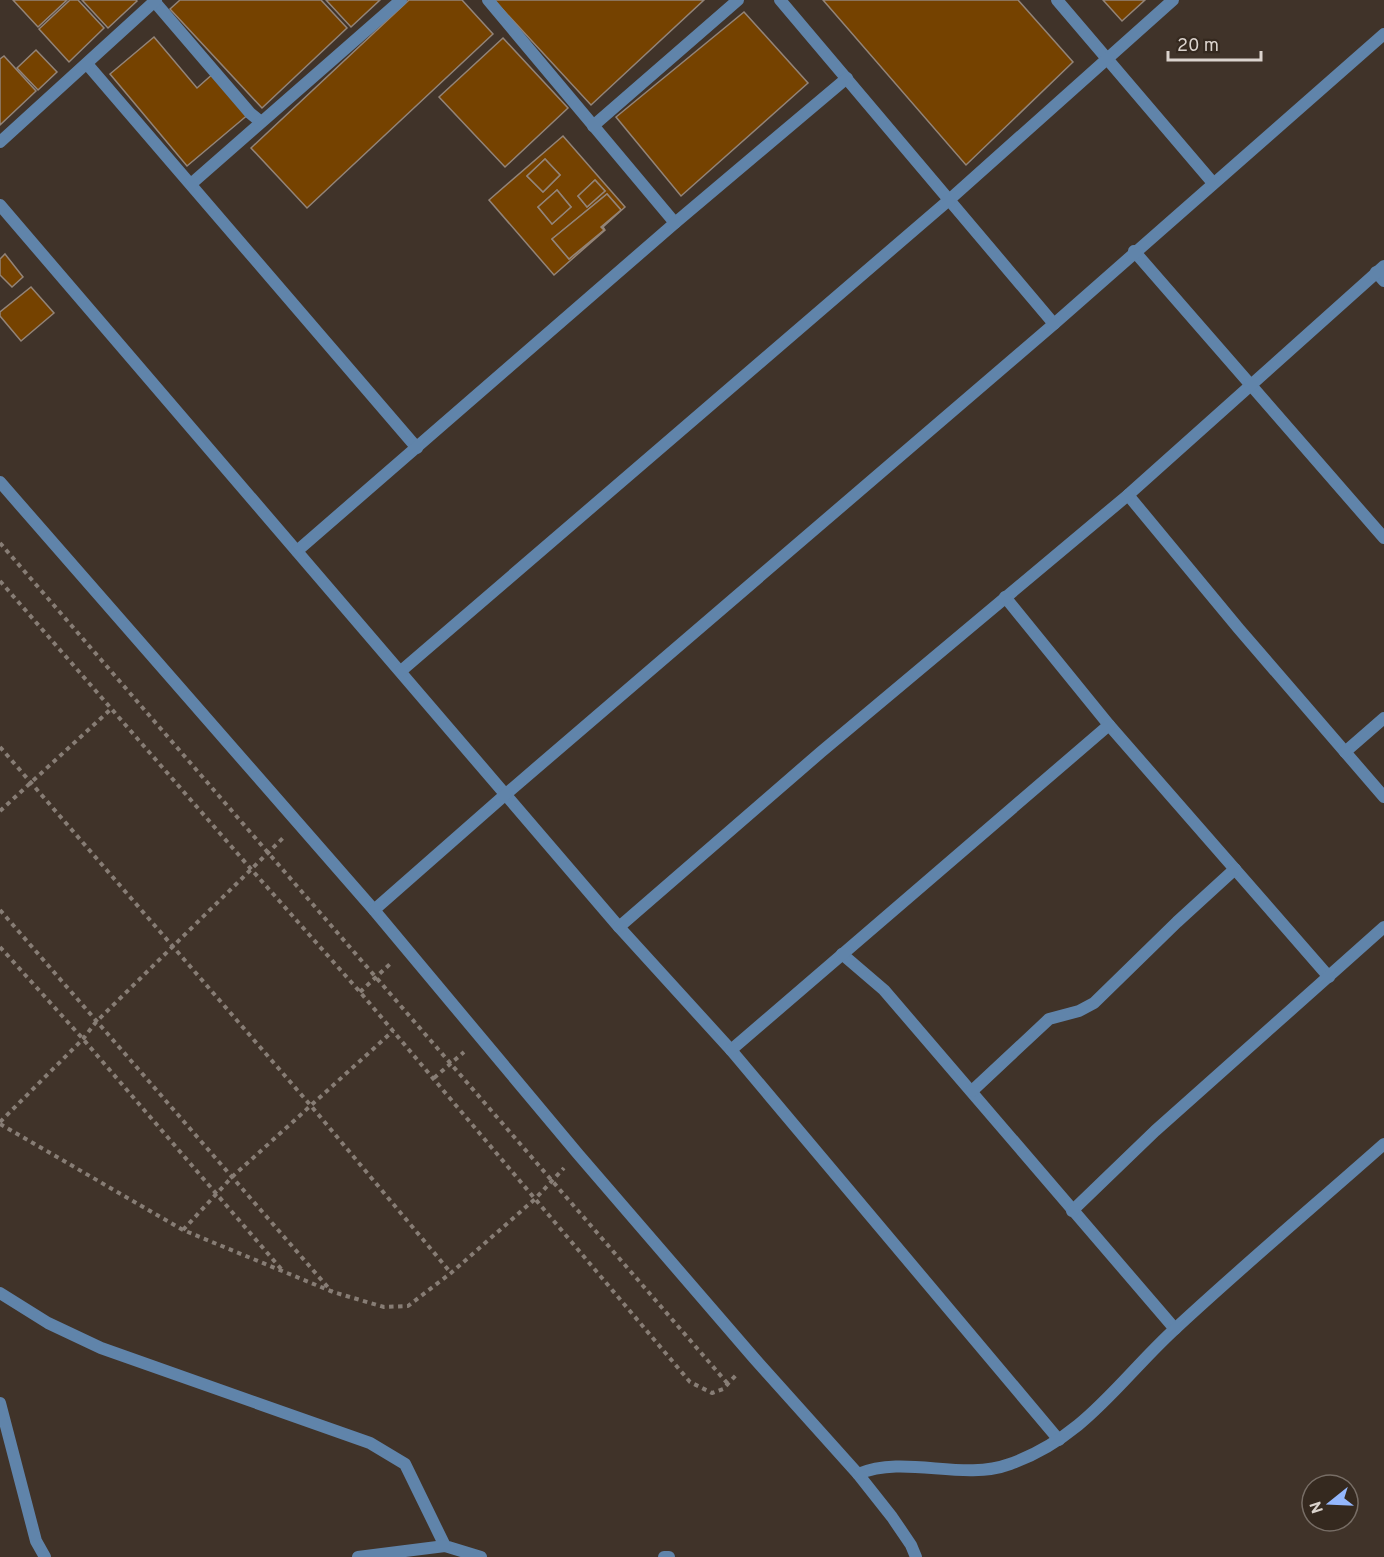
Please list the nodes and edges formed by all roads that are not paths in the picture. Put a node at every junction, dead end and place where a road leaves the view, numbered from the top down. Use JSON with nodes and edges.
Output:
{"nodes":[{"id":1,"x":401,"y":0,"type":"edge"},
{"id":2,"x":488,"y":0,"type":"edge"},
{"id":3,"x":738,"y":0,"type":"edge"},
{"id":4,"x":780,"y":0,"type":"edge"},
{"id":5,"x":1058,"y":0,"type":"edge"},
{"id":6,"x":1173,"y":0,"type":"edge"},
{"id":7,"x":155,"y":1,"type":"edge"},
{"id":8,"x":1384,"y":34,"type":"edge"},
{"id":9,"x":1107,"y":57,"type":"junction"},
{"id":10,"x":87,"y":64,"type":"junction"},
{"id":11,"x":847,"y":78,"type":"junction"},
{"id":12,"x":261,"y":122,"type":"junction"},
{"id":13,"x":593,"y":126,"type":"junction"},
{"id":14,"x":0,"y":142,"type":"edge"},
{"id":15,"x":1213,"y":183,"type":"junction"},
{"id":16,"x":191,"y":184,"type":"junction"},
{"id":17,"x":949,"y":200,"type":"junction"},
{"id":18,"x":0,"y":205,"type":"edge"},
{"id":19,"x":675,"y":223,"type":"junction"},
{"id":20,"x":1134,"y":251,"type":"junction"},
{"id":21,"x":1381,"y":273,"type":"edge"},
{"id":22,"x":1054,"y":324,"type":"junction"},
{"id":23,"x":1252,"y":386,"type":"junction"},
{"id":24,"x":417,"y":448,"type":"junction"},
{"id":25,"x":0,"y":482,"type":"edge"},
{"id":26,"x":1128,"y":495,"type":"junction"},
{"id":27,"x":1384,"y":538,"type":"edge"},
{"id":28,"x":297,"y":551,"type":"junction"},
{"id":29,"x":1005,"y":597,"type":"junction"},
{"id":30,"x":401,"y":671,"type":"junction"},
{"id":31,"x":1384,"y":718,"type":"edge"},
{"id":32,"x":1109,"y":725,"type":"junction"},
{"id":33,"x":1345,"y":752,"type":"junction"},
{"id":34,"x":506,"y":794,"type":"junction"},
{"id":35,"x":1384,"y":797,"type":"edge"},
{"id":36,"x":1234,"y":870,"type":"junction"},
{"id":37,"x":374,"y":910,"type":"junction"},
{"id":38,"x":620,"y":927,"type":"junction"},
{"id":39,"x":1384,"y":927,"type":"edge"},
{"id":40,"x":842,"y":954,"type":"junction"},
{"id":41,"x":1329,"y":977,"type":"junction"},
{"id":42,"x":731,"y":1050,"type":"junction"},
{"id":43,"x":972,"y":1091,"type":"junction"},
{"id":44,"x":1384,"y":1144,"type":"edge"},
{"id":45,"x":1072,"y":1210,"type":"junction"},
{"id":46,"x":0,"y":1293,"type":"edge"},
{"id":47,"x":1175,"y":1329,"type":"junction"},
{"id":48,"x":0,"y":1404,"type":"edge"},
{"id":49,"x":1059,"y":1440,"type":"junction"},
{"id":50,"x":858,"y":1474,"type":"junction"},
{"id":51,"x":445,"y":1546,"type":"junction"},
{"id":52,"x":45,"y":1557,"type":"edge"},
{"id":53,"x":358,"y":1557,"type":"edge"},
{"id":54,"x":481,"y":1557,"type":"edge"},
{"id":55,"x":664,"y":1557,"type":"edge"},
{"id":56,"x":669,"y":1557,"type":"edge"},
{"id":57,"x":916,"y":1557,"type":"edge"}],
"edges":[{"from":1,"to":12,"type":"street"},
{"from":2,"to":13,"type":"street"},
{"from":3,"to":13,"type":"street"},
{"from":4,"to":11,"type":"street"},
{"from":5,"to":9,"type":"street"},
{"from":6,"to":9,"type":"street"},
{"from":7,"to":10,"type":"street"},
{"from":7,"to":12,"type":"street"},
{"from":8,"to":15,"type":"street"},
{"from":9,"to":15,"type":"street"},
{"from":9,"to":17,"type":"street"},
{"from":10,"to":14,"type":"street"},
{"from":10,"to":16,"type":"street"},
{"from":11,"to":17,"type":"street"},
{"from":11,"to":19,"type":"street"},
{"from":12,"to":16,"type":"street"},
{"from":13,"to":19,"type":"street"},
{"from":15,"to":20,"type":"street"},
{"from":16,"to":24,"type":"street"},
{"from":17,"to":22,"type":"street"},
{"from":17,"to":30,"type":"street"},
{"from":18,"to":28,"type":"street"},
{"from":19,"to":24,"type":"street"},
{"from":20,"to":22,"type":"street"},
{"from":20,"to":23,"type":"street"},
{"from":21,"to":23,"type":"street"},
{"from":22,"to":34,"type":"street"},
{"from":23,"to":26,"type":"street"},
{"from":23,"to":27,"type":"street"},
{"from":24,"to":28,"type":"street"},
{"from":25,"to":37,"type":"street"},
{"from":26,"to":29,"type":"street"},
{"from":26,"to":33,"type":"street"},
{"from":28,"to":30,"type":"street"},
{"from":29,"to":32,"type":"street"},
{"from":29,"to":38,"type":"street"},
{"from":30,"to":34,"type":"street"},
{"from":31,"to":33,"type":"street"},
{"from":32,"to":36,"type":"street"},
{"from":32,"to":40,"type":"street"},
{"from":33,"to":35,"type":"street"},
{"from":34,"to":37,"type":"street"},
{"from":34,"to":38,"type":"street"},
{"from":36,"to":41,"type":"street"},
{"from":36,"to":43,"type":"street"},
{"from":37,"to":50,"type":"street"},
{"from":38,"to":42,"type":"street"},
{"from":39,"to":41,"type":"street"},
{"from":40,"to":42,"type":"street"},
{"from":40,"to":43,"type":"street"},
{"from":41,"to":45,"type":"street"},
{"from":42,"to":49,"type":"street"},
{"from":43,"to":45,"type":"street"},
{"from":44,"to":47,"type":"street"},
{"from":45,"to":47,"type":"street"},
{"from":46,"to":51,"type":"street"},
{"from":47,"to":49,"type":"street"},
{"from":48,"to":52,"type":"street"},
{"from":49,"to":50,"type":"street"},
{"from":50,"to":57,"type":"street"},
{"from":51,"to":53,"type":"street"},
{"from":51,"to":54,"type":"street"},
{"from":55,"to":56,"type":"street"}]}
